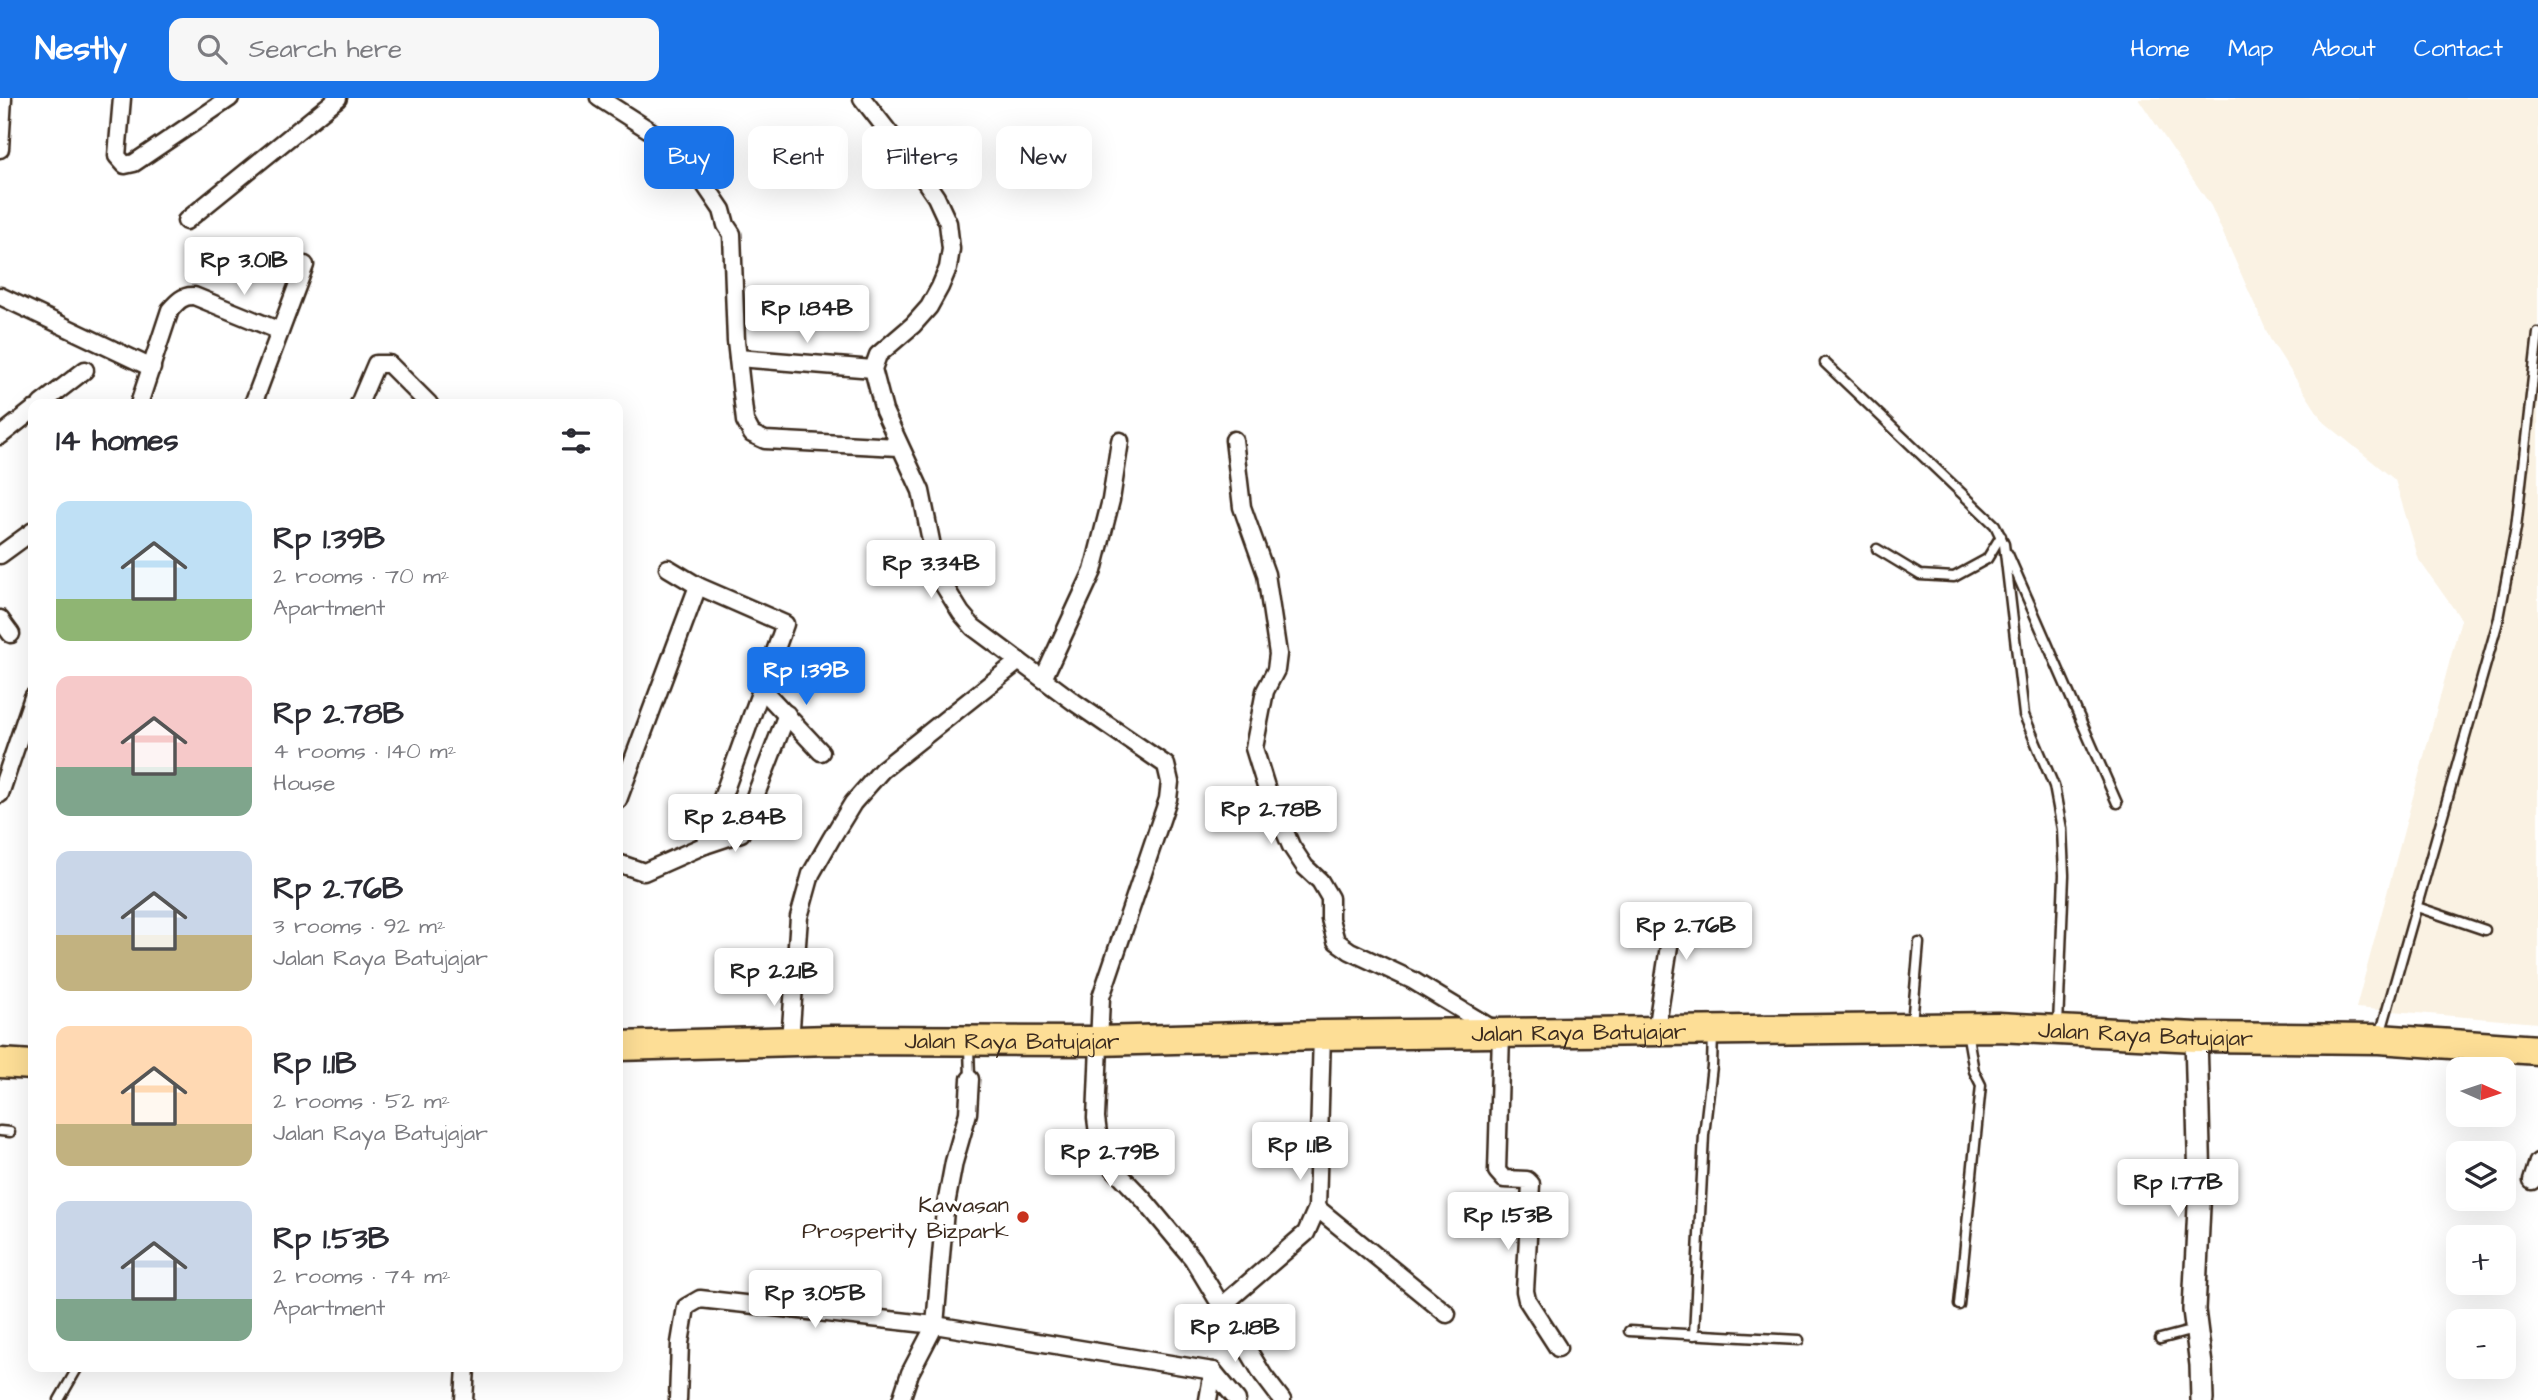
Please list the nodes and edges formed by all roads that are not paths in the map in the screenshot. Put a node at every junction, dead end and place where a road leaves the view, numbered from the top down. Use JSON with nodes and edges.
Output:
{"nodes":[{"id":1,"x":3,"y":98,"type":"edge"},
{"id":2,"x":122,"y":98,"type":"edge"},
{"id":3,"x":230,"y":98,"type":"edge"},
{"id":4,"x":338,"y":98,"type":"edge"},
{"id":5,"x":599,"y":98,"type":"edge"},
{"id":6,"x":862,"y":98,"type":"edge"},
{"id":7,"x":0,"y":149,"type":"edge"},
{"id":8,"x":186,"y":222,"type":"dead end"},
{"id":9,"x":305,"y":265,"type":"dead end"},
{"id":10,"x":0,"y":296,"type":"edge"},
{"id":11,"x":280,"y":331,"type":"junction"},
{"id":12,"x":2538,"y":333,"type":"edge"},
{"id":13,"x":738,"y":358,"type":"junction"},
{"id":14,"x":1825,"y":363,"type":"dead end"},
{"id":15,"x":152,"y":368,"type":"junction"},
{"id":16,"x":873,"y":369,"type":"junction"},
{"id":17,"x":85,"y":370,"type":"dead end"},
{"id":18,"x":47,"y":399,"type":"edge"},
{"id":19,"x":141,"y":399,"type":"edge"},
{"id":20,"x":255,"y":399,"type":"edge"},
{"id":21,"x":361,"y":399,"type":"edge"},
{"id":22,"x":424,"y":399,"type":"edge"},
{"id":23,"x":28,"y":414,"type":"edge"},
{"id":24,"x":0,"y":436,"type":"edge"},
{"id":25,"x":1234,"y":440,"type":"dead end"},
{"id":26,"x":1120,"y":441,"type":"dead end"},
{"id":27,"x":898,"y":447,"type":"junction"},
{"id":28,"x":28,"y":535,"type":"edge"},
{"id":29,"x":2002,"y":540,"type":"junction"},
{"id":30,"x":1877,"y":549,"type":"dead end"},
{"id":31,"x":0,"y":555,"type":"edge"},
{"id":32,"x":668,"y":568,"type":"dead end"},
{"id":33,"x":698,"y":586,"type":"junction"},
{"id":34,"x":0,"y":619,"type":"edge"},
{"id":35,"x":10,"y":634,"type":"dead end"},
{"id":36,"x":1019,"y":661,"type":"junction"},
{"id":37,"x":1043,"y":680,"type":"junction"},
{"id":38,"x":762,"y":689,"type":"junction"},
{"id":39,"x":28,"y":712,"type":"edge"},
{"id":40,"x":787,"y":714,"type":"junction"},
{"id":41,"x":821,"y":752,"type":"dead end"},
{"id":42,"x":623,"y":787,"type":"edge"},
{"id":43,"x":0,"y":793,"type":"edge"},
{"id":44,"x":2116,"y":803,"type":"dead end"},
{"id":45,"x":705,"y":845,"type":"junction"},
{"id":46,"x":623,"y":865,"type":"edge"},
{"id":47,"x":2417,"y":907,"type":"junction"},
{"id":48,"x":1694,"y":919,"type":"dead end"},
{"id":49,"x":2485,"y":930,"type":"dead end"},
{"id":50,"x":1919,"y":943,"type":"dead end"},
{"id":51,"x":1912,"y":1027,"type":"junction"},
{"id":52,"x":1967,"y":1027,"type":"junction"},
{"id":53,"x":1713,"y":1030,"type":"junction"},
{"id":54,"x":2057,"y":1030,"type":"junction"},
{"id":55,"x":1656,"y":1031,"type":"junction"},
{"id":56,"x":1501,"y":1034,"type":"junction"},
{"id":57,"x":1322,"y":1035,"type":"junction"},
{"id":58,"x":2196,"y":1037,"type":"junction"},
{"id":59,"x":2379,"y":1039,"type":"junction"},
{"id":60,"x":969,"y":1040,"type":"junction"},
{"id":61,"x":790,"y":1041,"type":"junction"},
{"id":62,"x":1098,"y":1041,"type":"junction"},
{"id":63,"x":623,"y":1046,"type":"edge"},
{"id":64,"x":2538,"y":1050,"type":"edge"},
{"id":65,"x":0,"y":1063,"type":"edge"},
{"id":66,"x":28,"y":1065,"type":"edge"},
{"id":67,"x":970,"y":1079,"type":"joint"},
{"id":68,"x":2538,"y":1162,"type":"edge"},
{"id":69,"x":2532,"y":1181,"type":"dead end"},
{"id":70,"x":1317,"y":1208,"type":"junction"},
{"id":71,"x":1223,"y":1305,"type":"junction"},
{"id":72,"x":1959,"y":1305,"type":"dead end"},
{"id":73,"x":1447,"y":1314,"type":"dead end"},
{"id":74,"x":934,"y":1325,"type":"junction"},
{"id":75,"x":2197,"y":1330,"type":"junction"},
{"id":76,"x":1629,"y":1331,"type":"dead end"},
{"id":77,"x":1694,"y":1335,"type":"junction"},
{"id":78,"x":2160,"y":1339,"type":"dead end"},
{"id":79,"x":1799,"y":1340,"type":"dead end"},
{"id":80,"x":1558,"y":1348,"type":"dead end"},
{"id":81,"x":1213,"y":1371,"type":"junction"},
{"id":82,"x":75,"y":1372,"type":"edge"},
{"id":83,"x":466,"y":1372,"type":"edge"},
{"id":84,"x":59,"y":1400,"type":"edge"},
{"id":85,"x":464,"y":1400,"type":"edge"},
{"id":86,"x":678,"y":1400,"type":"edge"},
{"id":87,"x":901,"y":1400,"type":"edge"},
{"id":88,"x":1208,"y":1400,"type":"edge"},
{"id":89,"x":1237,"y":1400,"type":"edge"},
{"id":90,"x":1282,"y":1400,"type":"edge"},
{"id":91,"x":2202,"y":1400,"type":"edge"}],
"edges":[{"from":1,"to":7,"type":"street"},
{"from":2,"to":3,"type":"street"},
{"from":4,"to":8,"type":"street"},
{"from":5,"to":13,"type":"street"},
{"from":6,"to":16,"type":"street"},
{"from":9,"to":11,"type":"street"},
{"from":10,"to":15,"type":"street"},
{"from":11,"to":15,"type":"street"},
{"from":11,"to":20,"type":"street"},
{"from":12,"to":47,"type":"lane"},
{"from":13,"to":16,"type":"street"},
{"from":13,"to":27,"type":"street"},
{"from":14,"to":29,"type":"lane"},
{"from":15,"to":19,"type":"street"},
{"from":16,"to":27,"type":"street"},
{"from":17,"to":18,"type":"street"},
{"from":21,"to":22,"type":"street"},
{"from":23,"to":24,"type":"street"},
{"from":25,"to":56,"type":"street"},
{"from":26,"to":37,"type":"street"},
{"from":27,"to":36,"type":"street"},
{"from":28,"to":31,"type":"street"},
{"from":29,"to":30,"type":"lane"},
{"from":29,"to":44,"type":"lane"},
{"from":29,"to":54,"type":"lane"},
{"from":32,"to":33,"type":"street"},
{"from":33,"to":38,"type":"street"},
{"from":33,"to":42,"type":"street"},
{"from":34,"to":35,"type":"street"},
{"from":36,"to":37,"type":"street"},
{"from":36,"to":61,"type":"street"},
{"from":37,"to":62,"type":"street"},
{"from":38,"to":40,"type":"street"},
{"from":38,"to":45,"type":"street"},
{"from":39,"to":43,"type":"street"},
{"from":40,"to":41,"type":"street"},
{"from":40,"to":45,"type":"street"},
{"from":45,"to":46,"type":"street"},
{"from":47,"to":49,"type":"lane"},
{"from":47,"to":59,"type":"lane"},
{"from":48,"to":55,"type":"street"},
{"from":50,"to":51,"type":"lane"},
{"from":51,"to":52,"type":"highway","name":"Jalan Raya Batujajar"},
{"from":51,"to":53,"type":"highway","name":"Jalan Raya Batujajar"},
{"from":52,"to":54,"type":"highway","name":"Jalan Raya Batujajar"},
{"from":52,"to":72,"type":"lane"},
{"from":53,"to":55,"type":"highway","name":"Jalan Raya Batujajar"},
{"from":53,"to":77,"type":"lane"},
{"from":54,"to":58,"type":"highway","name":"Jalan Raya Batujajar"},
{"from":55,"to":56,"type":"highway","name":"Jalan Raya Batujajar"},
{"from":56,"to":57,"type":"highway","name":"Jalan Raya Batujajar"},
{"from":56,"to":80,"type":"street"},
{"from":57,"to":62,"type":"highway","name":"Jalan Raya Batujajar"},
{"from":57,"to":70,"type":"street"},
{"from":58,"to":59,"type":"highway","name":"Jalan Raya Batujajar"},
{"from":58,"to":75,"type":"street"},
{"from":59,"to":64,"type":"highway","name":"Jalan Raya Batujajar"},
{"from":60,"to":61,"type":"highway","name":"Jalan Raya Batujajar"},
{"from":60,"to":62,"type":"highway","name":"Jalan Raya Batujajar"},
{"from":60,"to":67,"type":"lane"},
{"from":61,"to":63,"type":"highway","name":"Jalan Raya Batujajar"},
{"from":62,"to":71,"type":"street"},
{"from":65,"to":66,"type":"highway"},
{"from":67,"to":74,"type":"street"},
{"from":68,"to":69,"type":"street"},
{"from":70,"to":71,"type":"street"},
{"from":70,"to":73,"type":"street"},
{"from":71,"to":90,"type":"street"},
{"from":74,"to":81,"type":"street"},
{"from":74,"to":86,"type":"street"},
{"from":74,"to":87,"type":"street"},
{"from":75,"to":78,"type":"lane"},
{"from":75,"to":91,"type":"street"},
{"from":76,"to":77,"type":"lane"},
{"from":77,"to":79,"type":"lane"},
{"from":81,"to":88,"type":"street"},
{"from":81,"to":89,"type":"street"},
{"from":82,"to":84,"type":"lane"},
{"from":83,"to":85,"type":"street"}]}
